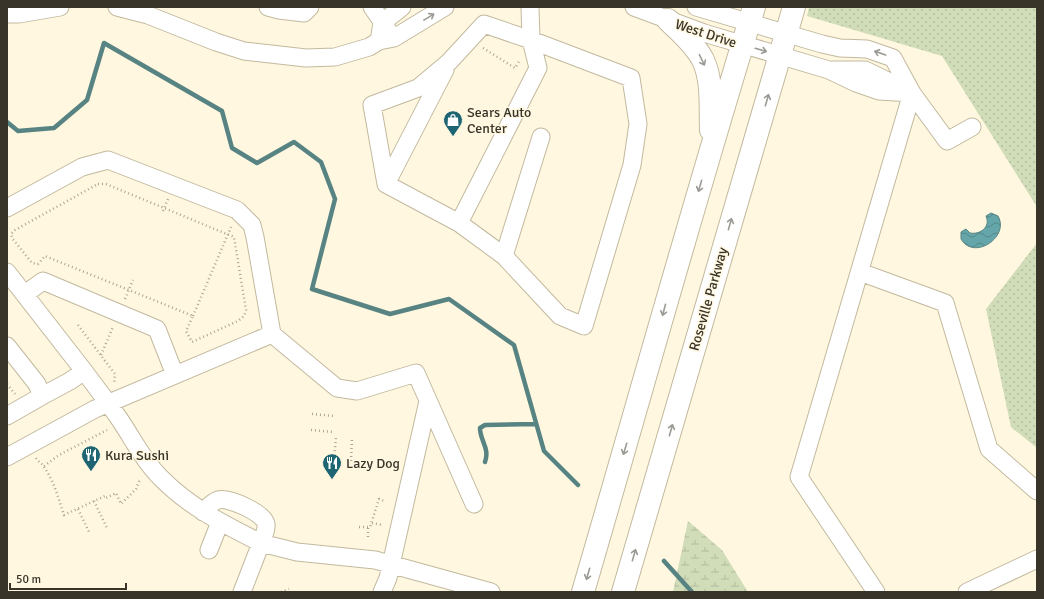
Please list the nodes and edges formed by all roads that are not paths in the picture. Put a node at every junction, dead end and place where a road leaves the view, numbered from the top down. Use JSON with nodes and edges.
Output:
{"nodes":[{"id":1,"x":60,"y":7,"type":"edge"},
{"id":2,"x":117,"y":7,"type":"edge"},
{"id":3,"x":268,"y":7,"type":"edge"},
{"id":4,"x":310,"y":7,"type":"edge"},
{"id":5,"x":372,"y":7,"type":"edge"},
{"id":6,"x":445,"y":7,"type":"edge"},
{"id":7,"x":530,"y":7,"type":"edge"},
{"id":8,"x":634,"y":7,"type":"edge"},
{"id":9,"x":696,"y":7,"type":"edge"},
{"id":10,"x":794,"y":7,"type":"edge"},
{"id":11,"x":400,"y":8,"type":"edge"},
{"id":12,"x":7,"y":14,"type":"edge"},
{"id":13,"x":751,"y":14,"type":"edge"},
{"id":14,"x":668,"y":20,"type":"junction"},
{"id":15,"x":382,"y":23,"type":"junction"},
{"id":16,"x":412,"y":26,"type":"junction"},
{"id":17,"x":786,"y":33,"type":"junction"},
{"id":18,"x":386,"y":40,"type":"junction"},
{"id":19,"x":531,"y":40,"type":"junction"},
{"id":20,"x":742,"y":45,"type":"junction"},
{"id":21,"x":780,"y":56,"type":"junction"},
{"id":22,"x":449,"y":62,"type":"junction"},
{"id":23,"x":912,"y":93,"type":"junction"},
{"id":24,"x":972,"y":127,"type":"dead end"},
{"id":25,"x":541,"y":137,"type":"dead end"},
{"id":26,"x":711,"y":148,"type":"junction"},
{"id":27,"x":386,"y":184,"type":"junction"},
{"id":28,"x":7,"y":208,"type":"edge"},
{"id":29,"x":459,"y":223,"type":"junction"},
{"id":30,"x":504,"y":256,"type":"junction"},
{"id":31,"x":7,"y":272,"type":"edge"},
{"id":32,"x":860,"y":272,"type":"junction"},
{"id":33,"x":25,"y":294,"type":"junction"},
{"id":34,"x":272,"y":334,"type":"junction"},
{"id":35,"x":7,"y":346,"type":"edge"},
{"id":36,"x":84,"y":371,"type":"junction"},
{"id":37,"x":175,"y":375,"type":"junction"},
{"id":38,"x":42,"y":396,"type":"junction"},
{"id":39,"x":110,"y":397,"type":"junction"},
{"id":40,"x":428,"y":401,"type":"junction"},
{"id":41,"x":7,"y":416,"type":"edge"},
{"id":42,"x":7,"y":458,"type":"edge"},
{"id":43,"x":1037,"y":491,"type":"edge"},
{"id":44,"x":474,"y":504,"type":"dead end"},
{"id":45,"x":204,"y":512,"type":"junction"},
{"id":46,"x":220,"y":522,"type":"junction"},
{"id":47,"x":261,"y":542,"type":"junction"},
{"id":48,"x":209,"y":550,"type":"dead end"},
{"id":49,"x":1037,"y":559,"type":"edge"},
{"id":50,"x":391,"y":564,"type":"junction"},
{"id":51,"x":242,"y":592,"type":"edge"},
{"id":52,"x":382,"y":592,"type":"edge"},
{"id":53,"x":492,"y":592,"type":"edge"},
{"id":54,"x":583,"y":592,"type":"edge"},
{"id":55,"x":623,"y":592,"type":"edge"},
{"id":56,"x":876,"y":592,"type":"edge"},
{"id":57,"x":967,"y":592,"type":"edge"}],
"edges":[{"from":1,"to":12,"type":"street"},
{"from":2,"to":18,"type":"street"},
{"from":3,"to":4,"type":"street"},
{"from":5,"to":15,"type":"street"},
{"from":16,"to":6,"type":"street","one_way":true},
{"from":7,"to":19,"type":"street"},
{"from":8,"to":14,"type":"street","name":"West Drive"},
{"from":9,"to":13,"type":"street","name":"West Drive"},
{"from":10,"to":17,"type":"main road","name":"Roseville Parkway"},
{"from":11,"to":15,"type":"street"},
{"from":11,"to":16,"type":"street"},
{"from":13,"to":17,"type":"street","name":"West Drive"},
{"from":13,"to":20,"type":"main road"},
{"from":14,"to":20,"type":"street","name":"West Drive"},
{"from":14,"to":26,"type":"main road","one_way":true},
{"from":15,"to":18,"type":"street"},
{"from":16,"to":18,"type":"street"},
{"from":17,"to":21,"type":"main road","name":"Roseville Parkway"},
{"from":23,"to":17,"type":"street","name":"West Drive","one_way":true},
{"from":19,"to":22,"type":"street"},
{"from":19,"to":29,"type":"street"},
{"from":19,"to":30,"type":"street"},
{"from":20,"to":21,"type":"street","name":"West Drive","one_way":true},
{"from":20,"to":26,"type":"main road"},
{"from":21,"to":23,"type":"street","name":"West Drive"},
{"from":55,"to":21,"type":"main road","name":"Roseville Parkway","one_way":true},
{"from":22,"to":27,"type":"street"},
{"from":22,"to":27,"type":"street"},
{"from":23,"to":24,"type":"street","name":"West Drive"},
{"from":23,"to":32,"type":"street"},
{"from":25,"to":30,"type":"street"},
{"from":26,"to":54,"type":"main road","one_way":true},
{"from":27,"to":29,"type":"street"},
{"from":28,"to":34,"type":"street"},
{"from":29,"to":30,"type":"street"},
{"from":31,"to":33,"type":"street"},
{"from":32,"to":43,"type":"street"},
{"from":32,"to":56,"type":"street"},
{"from":33,"to":36,"type":"street"},
{"from":33,"to":37,"type":"street"},
{"from":34,"to":37,"type":"street"},
{"from":34,"to":40,"type":"street"},
{"from":35,"to":38,"type":"street"},
{"from":36,"to":38,"type":"street"},
{"from":36,"to":39,"type":"street"},
{"from":37,"to":39,"type":"street"},
{"from":38,"to":41,"type":"street"},
{"from":39,"to":42,"type":"street"},
{"from":39,"to":45,"type":"street"},
{"from":40,"to":44,"type":"street"},
{"from":40,"to":50,"type":"street"},
{"from":45,"to":46,"type":"street"},
{"from":45,"to":47,"type":"street"},
{"from":46,"to":47,"type":"street"},
{"from":46,"to":48,"type":"street"},
{"from":47,"to":50,"type":"street"},
{"from":47,"to":51,"type":"street"},
{"from":49,"to":57,"type":"street"},
{"from":50,"to":52,"type":"street"},
{"from":50,"to":53,"type":"street"}]}
